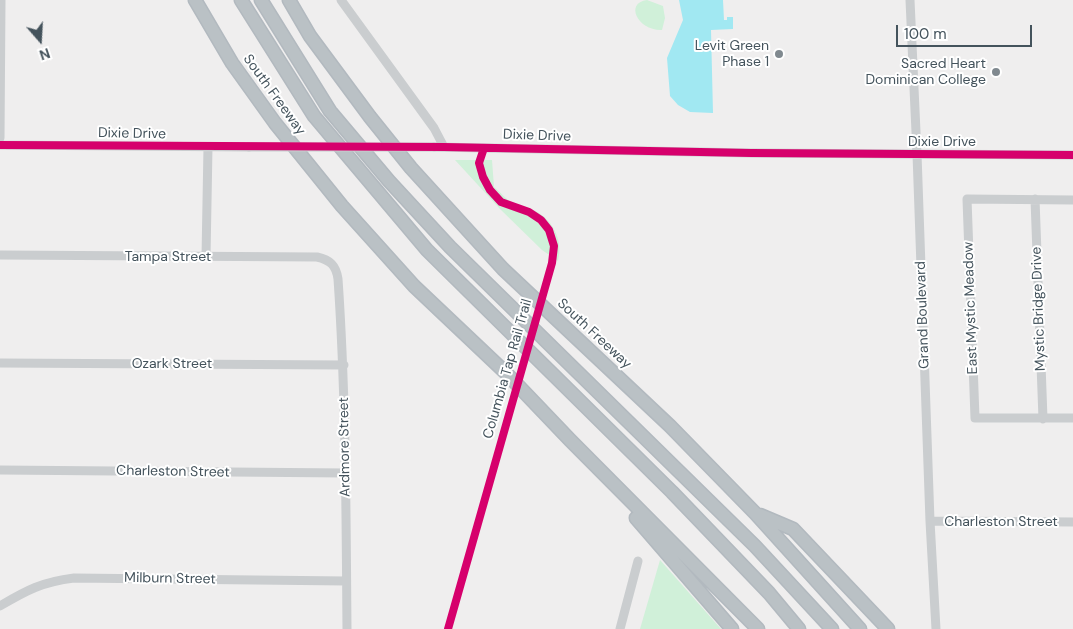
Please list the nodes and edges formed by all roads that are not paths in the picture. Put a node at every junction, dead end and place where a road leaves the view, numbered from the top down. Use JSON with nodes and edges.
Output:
{"nodes":[{"id":1,"x":2,"y":0,"type":"edge"},
{"id":2,"x":195,"y":0,"type":"edge"},
{"id":3,"x":241,"y":0,"type":"edge"},
{"id":4,"x":261,"y":0,"type":"edge"},
{"id":5,"x":289,"y":0,"type":"edge"},
{"id":6,"x":341,"y":0,"type":"edge"},
{"id":7,"x":910,"y":0,"type":"edge"},
{"id":8,"x":1,"y":14,"type":"edge"},
{"id":9,"x":0,"y":138,"type":"edge"},
{"id":10,"x":0,"y":145,"type":"edge"},
{"id":11,"x":208,"y":147,"type":"junction"},
{"id":12,"x":444,"y":147,"type":"junction"},
{"id":13,"x":917,"y":154,"type":"junction"},
{"id":14,"x":1073,"y":156,"type":"edge"},
{"id":15,"x":1035,"y":200,"type":"junction"},
{"id":16,"x":1073,"y":200,"type":"edge"},
{"id":17,"x":0,"y":255,"type":"edge"},
{"id":18,"x":206,"y":257,"type":"junction"},
{"id":19,"x":334,"y":265,"type":"joint"},
{"id":20,"x":0,"y":363,"type":"edge"},
{"id":21,"x":344,"y":365,"type":"junction"},
{"id":22,"x":1073,"y":418,"type":"edge"},
{"id":23,"x":1043,"y":419,"type":"junction"},
{"id":24,"x":570,"y":440,"type":"junction"},
{"id":25,"x":0,"y":470,"type":"edge"},
{"id":26,"x":346,"y":473,"type":"junction"},
{"id":27,"x":756,"y":513,"type":"junction"},
{"id":28,"x":930,"y":521,"type":"junction"},
{"id":29,"x":1073,"y":522,"type":"edge"},
{"id":30,"x":638,"y":561,"type":"dead end"},
{"id":31,"x":346,"y":581,"type":"junction"},
{"id":32,"x":0,"y":606,"type":"edge"},
{"id":33,"x":347,"y":629,"type":"edge"},
{"id":34,"x":620,"y":629,"type":"edge"},
{"id":35,"x":732,"y":629,"type":"edge"},
{"id":36,"x":758,"y":629,"type":"edge"},
{"id":37,"x":800,"y":629,"type":"edge"},
{"id":38,"x":832,"y":629,"type":"edge"},
{"id":39,"x":860,"y":629,"type":"edge"},
{"id":40,"x":888,"y":629,"type":"edge"},
{"id":41,"x":936,"y":629,"type":"edge"}],
"edges":[{"from":1,"to":8,"type":"street"},
{"from":2,"to":24,"type":"highway","name":"South Freeway"},
{"from":3,"to":37,"type":"highway"},
{"from":4,"to":38,"type":"highway"},
{"from":5,"to":27,"type":"highway","name":"South Freeway"},
{"from":6,"to":12,"type":"street"},
{"from":7,"to":13,"type":"street","name":"Grand Boulevard"},
{"from":8,"to":9,"type":"street"},
{"from":10,"to":11,"type":"street","name":"Dixie Drive"},
{"from":11,"to":12,"type":"street","name":"Dixie Drive","bridge":true},
{"from":11,"to":18,"type":"street"},
{"from":12,"to":13,"type":"street","name":"Dixie Drive"},
{"from":13,"to":14,"type":"street","name":"Dixie Drive"},
{"from":13,"to":28,"type":"street","name":"Grand Boulevard"},
{"from":15,"to":16,"type":"street"},
{"from":15,"to":23,"type":"street","name":"Mystic Bridge Drive"},
{"from":15,"to":23,"type":"street","name":"East Mystic Meadow"},
{"from":17,"to":18,"type":"street","name":"Tampa Street"},
{"from":18,"to":19,"type":"street","name":"Tampa Street"},
{"from":19,"to":21,"type":"street","name":"Ardmore Street"},
{"from":20,"to":21,"type":"street","name":"Ozark Street"},
{"from":21,"to":26,"type":"street","name":"Ardmore Street"},
{"from":22,"to":23,"type":"street"},
{"from":24,"to":35,"type":"highway"},
{"from":24,"to":36,"type":"highway","name":"South Freeway"},
{"from":25,"to":26,"type":"street","name":"Charleston Street"},
{"from":26,"to":31,"type":"street","name":"Ardmore Street"},
{"from":27,"to":39,"type":"highway","name":"South Freeway"},
{"from":27,"to":40,"type":"highway"},
{"from":28,"to":29,"type":"street","name":"Charleston Street"},
{"from":28,"to":41,"type":"street","name":"Grand Boulevard"},
{"from":30,"to":34,"type":"street"},
{"from":31,"to":32,"type":"street","name":"Milburn Street"},
{"from":31,"to":33,"type":"street","name":"Ardmore Street"}]}
